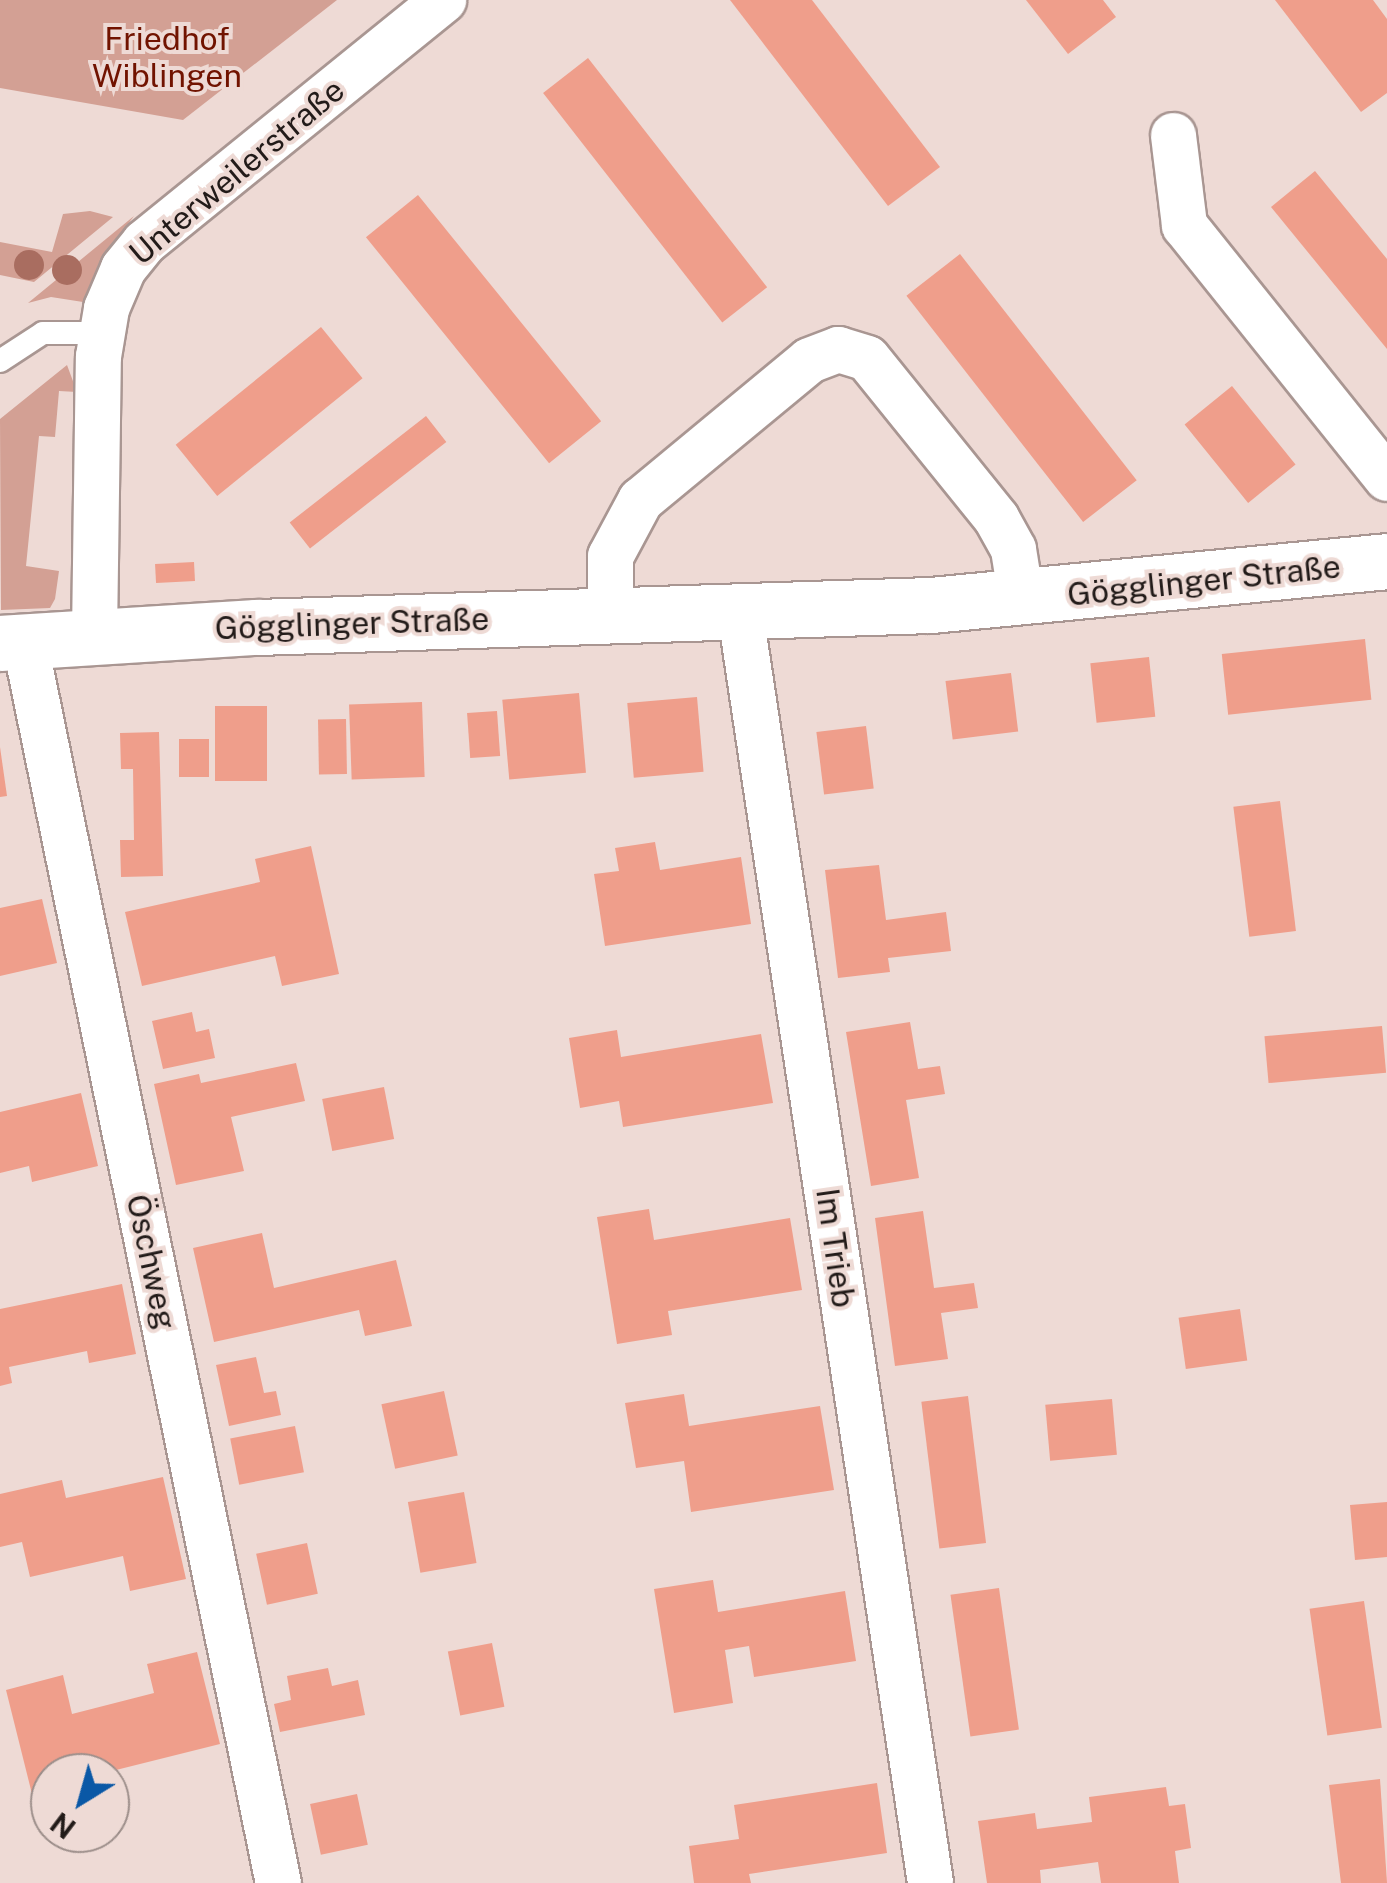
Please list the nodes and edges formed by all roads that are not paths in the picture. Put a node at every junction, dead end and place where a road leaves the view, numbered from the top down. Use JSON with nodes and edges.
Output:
{"nodes":[{"id":1,"x":444,"y":0,"type":"edge"},
{"id":2,"x":1173,"y":135,"type":"dead end"},
{"id":3,"x":101,"y":333,"type":"junction"},
{"id":4,"x":0,"y":361,"type":"edge"},
{"id":5,"x":1387,"y":478,"type":"edge"},
{"id":6,"x":1387,"y":561,"type":"edge"},
{"id":7,"x":1022,"y":600,"type":"junction"},
{"id":8,"x":740,"y":614,"type":"junction"},
{"id":9,"x":610,"y":616,"type":"junction"},
{"id":10,"x":94,"y":636,"type":"junction"},
{"id":11,"x":12,"y":642,"type":"edge"},
{"id":12,"x":278,"y":1883,"type":"edge"},
{"id":13,"x":930,"y":1883,"type":"edge"}],
"edges":[{"from":1,"to":3,"type":"street","name":"Unterweilerstraße"},
{"from":2,"to":5,"type":"street"},
{"from":3,"to":4,"type":"lane"},
{"from":3,"to":10,"type":"street"},
{"from":6,"to":7,"type":"street","name":"Gögglinger Straße"},
{"from":7,"to":8,"type":"street","name":"Gögglinger Straße"},
{"from":7,"to":9,"type":"street","name":"Gögglinger Straße"},
{"from":8,"to":9,"type":"street","name":"Gögglinger Straße"},
{"from":8,"to":13,"type":"street","name":"Im Trieb"},
{"from":9,"to":10,"type":"street","name":"Gögglinger Straße"},
{"from":10,"to":11,"type":"street","name":"Gögglinger Straße"},
{"from":11,"to":12,"type":"street","name":"Öschweg"}]}
